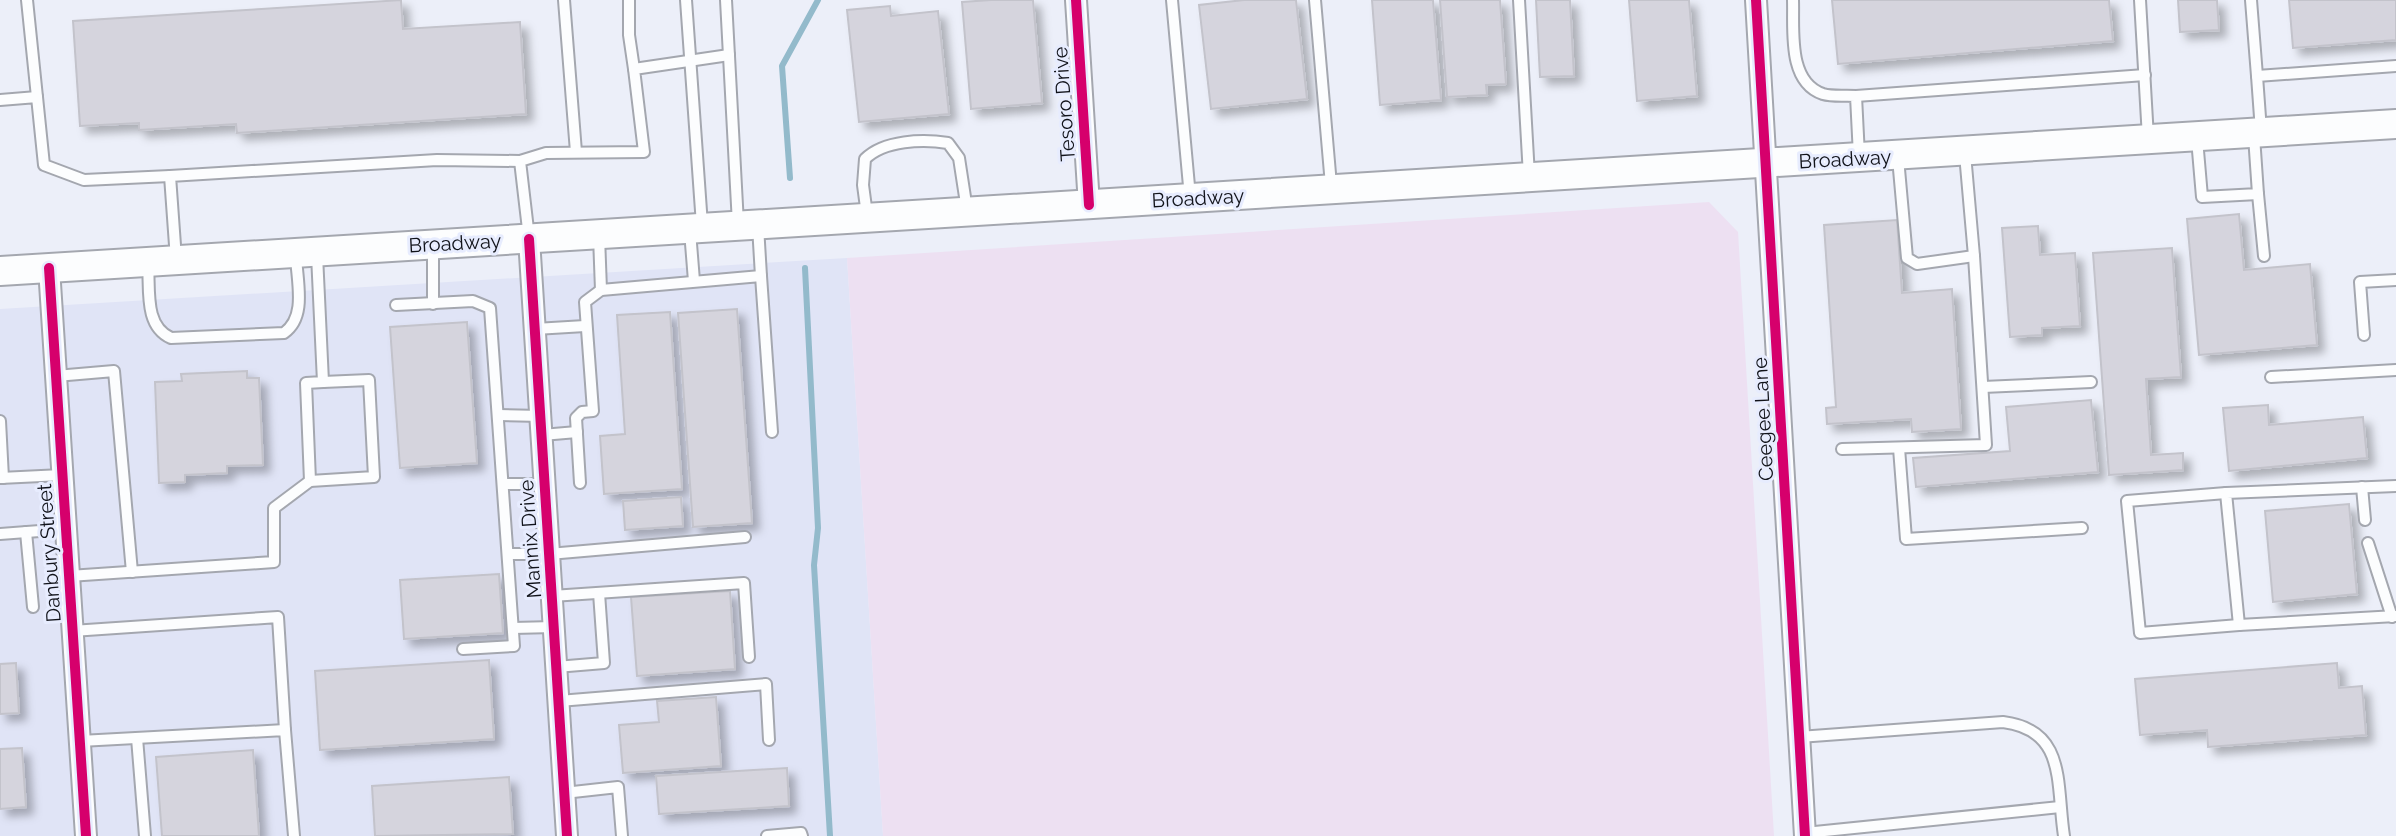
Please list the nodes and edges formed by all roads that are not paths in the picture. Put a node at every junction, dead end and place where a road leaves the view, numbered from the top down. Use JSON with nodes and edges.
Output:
{"nodes":[{"id":1,"x":27,"y":0,"type":"edge"},
{"id":2,"x":564,"y":0,"type":"edge"},
{"id":3,"x":629,"y":0,"type":"edge"},
{"id":4,"x":686,"y":0,"type":"edge"},
{"id":5,"x":726,"y":0,"type":"edge"},
{"id":6,"x":1076,"y":0,"type":"edge"},
{"id":7,"x":1172,"y":0,"type":"edge"},
{"id":8,"x":1315,"y":0,"type":"edge"},
{"id":9,"x":1519,"y":0,"type":"edge"},
{"id":10,"x":1756,"y":0,"type":"edge"},
{"id":11,"x":1793,"y":0,"type":"edge"},
{"id":12,"x":2140,"y":0,"type":"edge"},
{"id":13,"x":2251,"y":0,"type":"edge"},
{"id":14,"x":729,"y":55,"type":"junction"},
{"id":15,"x":690,"y":60,"type":"junction"},
{"id":16,"x":2396,"y":66,"type":"edge"},
{"id":17,"x":634,"y":69,"type":"junction"},
{"id":18,"x":2145,"y":75,"type":"junction"},
{"id":19,"x":2257,"y":76,"type":"junction"},
{"id":20,"x":1856,"y":96,"type":"junction"},
{"id":21,"x":37,"y":97,"type":"junction"},
{"id":22,"x":0,"y":100,"type":"edge"},
{"id":23,"x":2396,"y":124,"type":"edge"},
{"id":24,"x":2257,"y":133,"type":"junction"},
{"id":25,"x":2196,"y":137,"type":"junction"},
{"id":26,"x":2148,"y":140,"type":"junction"},
{"id":27,"x":576,"y":152,"type":"junction"},
{"id":28,"x":1965,"y":152,"type":"junction"},
{"id":29,"x":1898,"y":156,"type":"junction"},
{"id":30,"x":1859,"y":158,"type":"junction"},
{"id":31,"x":520,"y":161,"type":"junction"},
{"id":32,"x":1767,"y":164,"type":"junction"},
{"id":33,"x":170,"y":176,"type":"junction"},
{"id":34,"x":1529,"y":178,"type":"junction"},
{"id":35,"x":1331,"y":190,"type":"junction"},
{"id":36,"x":2258,"y":194,"type":"junction"},
{"id":37,"x":1190,"y":199,"type":"junction"},
{"id":38,"x":1089,"y":205,"type":"junction"},
{"id":39,"x":967,"y":212,"type":"junction"},
{"id":40,"x":868,"y":218,"type":"junction"},
{"id":41,"x":748,"y":226,"type":"junction"},
{"id":42,"x":696,"y":229,"type":"junction"},
{"id":43,"x":599,"y":235,"type":"junction"},
{"id":44,"x":529,"y":239,"type":"junction"},
{"id":45,"x":433,"y":245,"type":"junction"},
{"id":46,"x":306,"y":252,"type":"junction"},
{"id":47,"x":1974,"y":256,"type":"junction"},
{"id":48,"x":2264,"y":256,"type":"dead end"},
{"id":49,"x":176,"y":260,"type":"junction"},
{"id":50,"x":148,"y":262,"type":"junction"},
{"id":51,"x":49,"y":268,"type":"junction"},
{"id":52,"x":0,"y":271,"type":"edge"},
{"id":53,"x":761,"y":276,"type":"junction"},
{"id":54,"x":2396,"y":280,"type":"edge"},
{"id":55,"x":694,"y":281,"type":"junction"},
{"id":56,"x":601,"y":290,"type":"junction"},
{"id":57,"x":433,"y":304,"type":"junction"},
{"id":58,"x":396,"y":305,"type":"dead end"},
{"id":59,"x":585,"y":326,"type":"junction"},
{"id":60,"x":535,"y":329,"type":"junction"},
{"id":61,"x":2364,"y":335,"type":"dead end"},
{"id":62,"x":2396,"y":370,"type":"edge"},
{"id":63,"x":56,"y":376,"type":"junction"},
{"id":64,"x":2271,"y":377,"type":"dead end"},
{"id":65,"x":323,"y":382,"type":"junction"},
{"id":66,"x":2091,"y":382,"type":"dead end"},
{"id":67,"x":1983,"y":387,"type":"junction"},
{"id":68,"x":498,"y":415,"type":"junction"},
{"id":69,"x":0,"y":421,"type":"edge"},
{"id":70,"x":541,"y":426,"type":"junction"},
{"id":71,"x":577,"y":432,"type":"junction"},
{"id":72,"x":772,"y":432,"type":"dead end"},
{"id":73,"x":1899,"y":448,"type":"junction"},
{"id":74,"x":1842,"y":449,"type":"dead end"},
{"id":75,"x":62,"y":475,"type":"junction"},
{"id":76,"x":2,"y":478,"type":"edge"},
{"id":77,"x":310,"y":481,"type":"junction"},
{"id":78,"x":580,"y":483,"type":"dead end"},
{"id":79,"x":503,"y":484,"type":"junction"},
{"id":80,"x":545,"y":484,"type":"junction"},
{"id":81,"x":2396,"y":486,"type":"edge"},
{"id":82,"x":2362,"y":487,"type":"junction"},
{"id":83,"x":2226,"y":493,"type":"junction"},
{"id":84,"x":2365,"y":520,"type":"dead end"},
{"id":85,"x":2082,"y":528,"type":"dead end"},
{"id":86,"x":66,"y":529,"type":"junction"},
{"id":87,"x":26,"y":532,"type":"junction"},
{"id":88,"x":0,"y":534,"type":"edge"},
{"id":89,"x":745,"y":537,"type":"dead end"},
{"id":90,"x":2368,"y":543,"type":"dead end"},
{"id":91,"x":508,"y":554,"type":"junction"},
{"id":92,"x":549,"y":554,"type":"junction"},
{"id":93,"x":132,"y":572,"type":"junction"},
{"id":94,"x":69,"y":576,"type":"junction"},
{"id":95,"x":599,"y":593,"type":"junction"},
{"id":96,"x":552,"y":596,"type":"junction"},
{"id":97,"x":33,"y":607,"type":"dead end"},
{"id":98,"x":2394,"y":616,"type":"edge"},
{"id":99,"x":2239,"y":625,"type":"junction"},
{"id":100,"x":554,"y":627,"type":"junction"},
{"id":101,"x":513,"y":628,"type":"junction"},
{"id":102,"x":72,"y":631,"type":"junction"},
{"id":103,"x":463,"y":649,"type":"dead end"},
{"id":104,"x":749,"y":657,"type":"dead end"},
{"id":105,"x":556,"y":667,"type":"junction"},
{"id":106,"x":559,"y":701,"type":"junction"},
{"id":107,"x":285,"y":730,"type":"junction"},
{"id":108,"x":1799,"y":737,"type":"junction"},
{"id":109,"x":137,"y":738,"type":"junction"},
{"id":110,"x":769,"y":740,"type":"dead end"},
{"id":111,"x":80,"y":741,"type":"junction"},
{"id":112,"x":564,"y":793,"type":"junction"},
{"id":113,"x":2060,"y":807,"type":"junction"},
{"id":114,"x":1805,"y":834,"type":"edge"},
{"id":115,"x":86,"y":836,"type":"edge"},
{"id":116,"x":145,"y":836,"type":"edge"},
{"id":117,"x":294,"y":836,"type":"edge"},
{"id":118,"x":567,"y":836,"type":"edge"},
{"id":119,"x":622,"y":836,"type":"edge"},
{"id":120,"x":767,"y":836,"type":"edge"},
{"id":121,"x":802,"y":836,"type":"edge"},
{"id":122,"x":2064,"y":836,"type":"edge"}],
"edges":[{"from":1,"to":21,"type":"lane"},
{"from":2,"to":27,"type":"lane"},
{"from":3,"to":17,"type":"lane"},
{"from":4,"to":15,"type":"lane"},
{"from":5,"to":14,"type":"lane"},
{"from":6,"to":38,"type":"street","name":"Tesoro Drive"},
{"from":7,"to":37,"type":"lane"},
{"from":8,"to":35,"type":"lane"},
{"from":9,"to":34,"type":"lane"},
{"from":10,"to":32,"type":"street","name":"Ceegee Lane"},
{"from":11,"to":20,"type":"lane"},
{"from":12,"to":18,"type":"lane"},
{"from":13,"to":19,"type":"lane"},
{"from":14,"to":15,"type":"lane"},
{"from":14,"to":41,"type":"lane"},
{"from":15,"to":17,"type":"lane"},
{"from":15,"to":42,"type":"lane"},
{"from":16,"to":19,"type":"lane"},
{"from":17,"to":27,"type":"lane"},
{"from":18,"to":20,"type":"lane"},
{"from":18,"to":26,"type":"lane"},
{"from":19,"to":24,"type":"lane"},
{"from":20,"to":30,"type":"lane"},
{"from":21,"to":22,"type":"lane"},
{"from":21,"to":33,"type":"lane"},
{"from":23,"to":24,"type":"main road","name":"Broadway"},
{"from":24,"to":25,"type":"main road","name":"Broadway"},
{"from":24,"to":36,"type":"lane"},
{"from":25,"to":26,"type":"main road","name":"Broadway"},
{"from":25,"to":36,"type":"lane"},
{"from":26,"to":28,"type":"main road","name":"Broadway"},
{"from":27,"to":31,"type":"lane"},
{"from":28,"to":29,"type":"main road","name":"Broadway"},
{"from":28,"to":47,"type":"lane"},
{"from":29,"to":30,"type":"main road","name":"Broadway"},
{"from":29,"to":47,"type":"lane"},
{"from":30,"to":32,"type":"main road","name":"Broadway"},
{"from":31,"to":33,"type":"lane"},
{"from":31,"to":44,"type":"lane"},
{"from":32,"to":34,"type":"main road","name":"Broadway"},
{"from":32,"to":108,"type":"street","name":"Ceegee Lane"},
{"from":33,"to":49,"type":"lane"},
{"from":34,"to":35,"type":"main road","name":"Broadway"},
{"from":35,"to":37,"type":"main road","name":"Broadway"},
{"from":36,"to":48,"type":"lane"},
{"from":37,"to":38,"type":"main road","name":"Broadway"},
{"from":38,"to":39,"type":"main road","name":"Broadway"},
{"from":39,"to":40,"type":"main road","name":"Broadway"},
{"from":39,"to":40,"type":"lane"},
{"from":40,"to":41,"type":"main road","name":"Broadway"},
{"from":41,"to":42,"type":"main road","name":"Broadway"},
{"from":41,"to":53,"type":"lane"},
{"from":42,"to":43,"type":"main road","name":"Broadway"},
{"from":42,"to":55,"type":"lane"},
{"from":43,"to":44,"type":"main road","name":"Broadway"},
{"from":43,"to":56,"type":"lane"},
{"from":44,"to":45,"type":"main road","name":"Broadway"},
{"from":44,"to":60,"type":"street","name":"Mannix Drive"},
{"from":45,"to":46,"type":"main road","name":"Broadway"},
{"from":45,"to":57,"type":"lane"},
{"from":46,"to":49,"type":"main road","name":"Broadway"},
{"from":46,"to":50,"type":"lane"},
{"from":46,"to":65,"type":"lane"},
{"from":47,"to":67,"type":"lane"},
{"from":49,"to":50,"type":"main road","name":"Broadway"},
{"from":50,"to":51,"type":"main road","name":"Broadway"},
{"from":51,"to":52,"type":"main road","name":"Broadway"},
{"from":51,"to":63,"type":"street","name":"Danbury Street"},
{"from":53,"to":55,"type":"lane"},
{"from":53,"to":72,"type":"lane"},
{"from":54,"to":61,"type":"lane"},
{"from":55,"to":56,"type":"lane"},
{"from":56,"to":59,"type":"lane"},
{"from":57,"to":58,"type":"lane"},
{"from":57,"to":68,"type":"lane"},
{"from":59,"to":60,"type":"lane"},
{"from":59,"to":71,"type":"lane"},
{"from":60,"to":70,"type":"street","name":"Mannix Drive"},
{"from":62,"to":64,"type":"lane"},
{"from":63,"to":75,"type":"street","name":"Danbury Street"},
{"from":63,"to":93,"type":"lane"},
{"from":65,"to":77,"type":"lane"},
{"from":65,"to":77,"type":"lane"},
{"from":66,"to":67,"type":"lane"},
{"from":67,"to":73,"type":"lane"},
{"from":68,"to":70,"type":"lane"},
{"from":68,"to":79,"type":"lane"},
{"from":69,"to":76,"type":"lane"},
{"from":70,"to":71,"type":"lane"},
{"from":70,"to":80,"type":"street","name":"Mannix Drive"},
{"from":71,"to":78,"type":"lane"},
{"from":73,"to":74,"type":"lane"},
{"from":73,"to":85,"type":"lane"},
{"from":75,"to":76,"type":"lane"},
{"from":75,"to":86,"type":"street","name":"Danbury Street"},
{"from":77,"to":93,"type":"lane"},
{"from":79,"to":80,"type":"lane"},
{"from":79,"to":91,"type":"lane"},
{"from":80,"to":92,"type":"street","name":"Mannix Drive"},
{"from":81,"to":82,"type":"lane"},
{"from":82,"to":83,"type":"lane"},
{"from":82,"to":84,"type":"lane"},
{"from":83,"to":99,"type":"lane"},
{"from":83,"to":99,"type":"lane"},
{"from":86,"to":87,"type":"lane"},
{"from":86,"to":94,"type":"street","name":"Danbury Street"},
{"from":87,"to":88,"type":"lane"},
{"from":87,"to":97,"type":"lane"},
{"from":89,"to":92,"type":"lane"},
{"from":90,"to":98,"type":"lane"},
{"from":91,"to":92,"type":"lane"},
{"from":91,"to":101,"type":"lane"},
{"from":92,"to":96,"type":"street","name":"Mannix Drive"},
{"from":93,"to":94,"type":"lane"},
{"from":94,"to":102,"type":"street","name":"Danbury Street"},
{"from":95,"to":96,"type":"lane"},
{"from":95,"to":104,"type":"lane"},
{"from":95,"to":105,"type":"lane"},
{"from":96,"to":100,"type":"street","name":"Mannix Drive"},
{"from":98,"to":99,"type":"lane"},
{"from":100,"to":101,"type":"lane"},
{"from":100,"to":105,"type":"street","name":"Mannix Drive"},
{"from":101,"to":103,"type":"lane"},
{"from":102,"to":107,"type":"lane"},
{"from":102,"to":111,"type":"street","name":"Danbury Street"},
{"from":105,"to":106,"type":"street","name":"Mannix Drive"},
{"from":106,"to":110,"type":"lane"},
{"from":106,"to":112,"type":"street","name":"Mannix Drive"},
{"from":107,"to":109,"type":"lane"},
{"from":107,"to":117,"type":"lane"},
{"from":108,"to":113,"type":"lane"},
{"from":108,"to":114,"type":"street","name":"Ceegee Lane"},
{"from":109,"to":111,"type":"lane"},
{"from":109,"to":116,"type":"lane"},
{"from":111,"to":115,"type":"street","name":"Danbury Street"},
{"from":112,"to":118,"type":"street","name":"Mannix Drive"},
{"from":112,"to":119,"type":"lane"},
{"from":113,"to":114,"type":"lane"},
{"from":113,"to":122,"type":"lane"},
{"from":120,"to":121,"type":"lane"}]}
